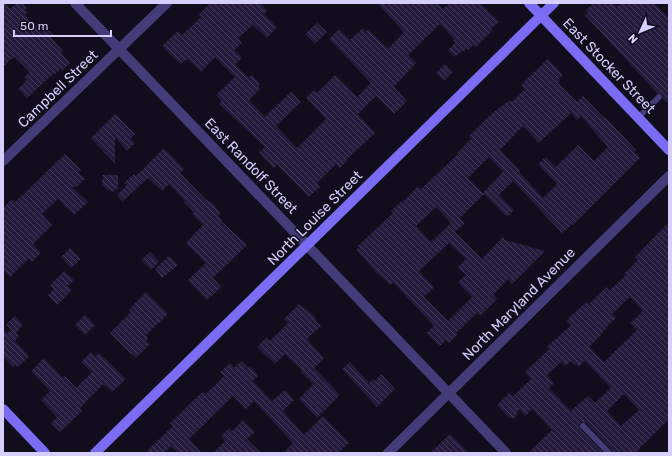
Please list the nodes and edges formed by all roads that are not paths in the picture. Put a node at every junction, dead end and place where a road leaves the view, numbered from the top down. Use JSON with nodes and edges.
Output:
{"nodes":[{"id":1,"x":75,"y":3,"type":"edge"},
{"id":2,"x":167,"y":3,"type":"edge"},
{"id":3,"x":529,"y":3,"type":"edge"},
{"id":4,"x":554,"y":3,"type":"edge"},
{"id":5,"x":541,"y":15,"type":"junction"},
{"id":6,"x":120,"y":50,"type":"junction"},
{"id":7,"x":659,"y":97,"type":"dead end"},
{"id":8,"x":639,"y":117,"type":"junction"},
{"id":9,"x":669,"y":150,"type":"edge"},
{"id":10,"x":3,"y":161,"type":"edge"},
{"id":11,"x":669,"y":176,"type":"edge"},
{"id":12,"x":307,"y":245,"type":"junction"},
{"id":13,"x":449,"y":393,"type":"junction"},
{"id":14,"x":3,"y":409,"type":"edge"},
{"id":15,"x":583,"y":426,"type":"dead end"},
{"id":16,"x":46,"y":453,"type":"edge"},
{"id":17,"x":95,"y":453,"type":"edge"},
{"id":18,"x":388,"y":453,"type":"edge"},
{"id":19,"x":506,"y":453,"type":"edge"},
{"id":20,"x":609,"y":453,"type":"edge"}],
"edges":[{"from":1,"to":6,"type":"street","name":"East Randolf Street"},
{"from":2,"to":6,"type":"street","name":"Campbell Street"},
{"from":3,"to":5,"type":"street","name":"East Stocker Street"},
{"from":4,"to":5,"type":"street","name":"North Louise Street"},
{"from":5,"to":8,"type":"street","name":"East Stocker Street"},
{"from":5,"to":12,"type":"street","name":"North Louise Street"},
{"from":6,"to":10,"type":"street","name":"Campbell Street"},
{"from":6,"to":12,"type":"street","name":"East Randolf Street"},
{"from":7,"to":8,"type":"lane"},
{"from":8,"to":9,"type":"street","name":"East Stocker Street"},
{"from":11,"to":13,"type":"street","name":"North Maryland Avenue"},
{"from":12,"to":13,"type":"street","name":"East Randolf Street"},
{"from":12,"to":17,"type":"street","name":"North Louise Street"},
{"from":13,"to":18,"type":"street","name":"North Maryland Avenue"},
{"from":13,"to":19,"type":"street","name":"East Randolf Street"},
{"from":14,"to":16,"type":"street"},
{"from":15,"to":20,"type":"lane"}]}
